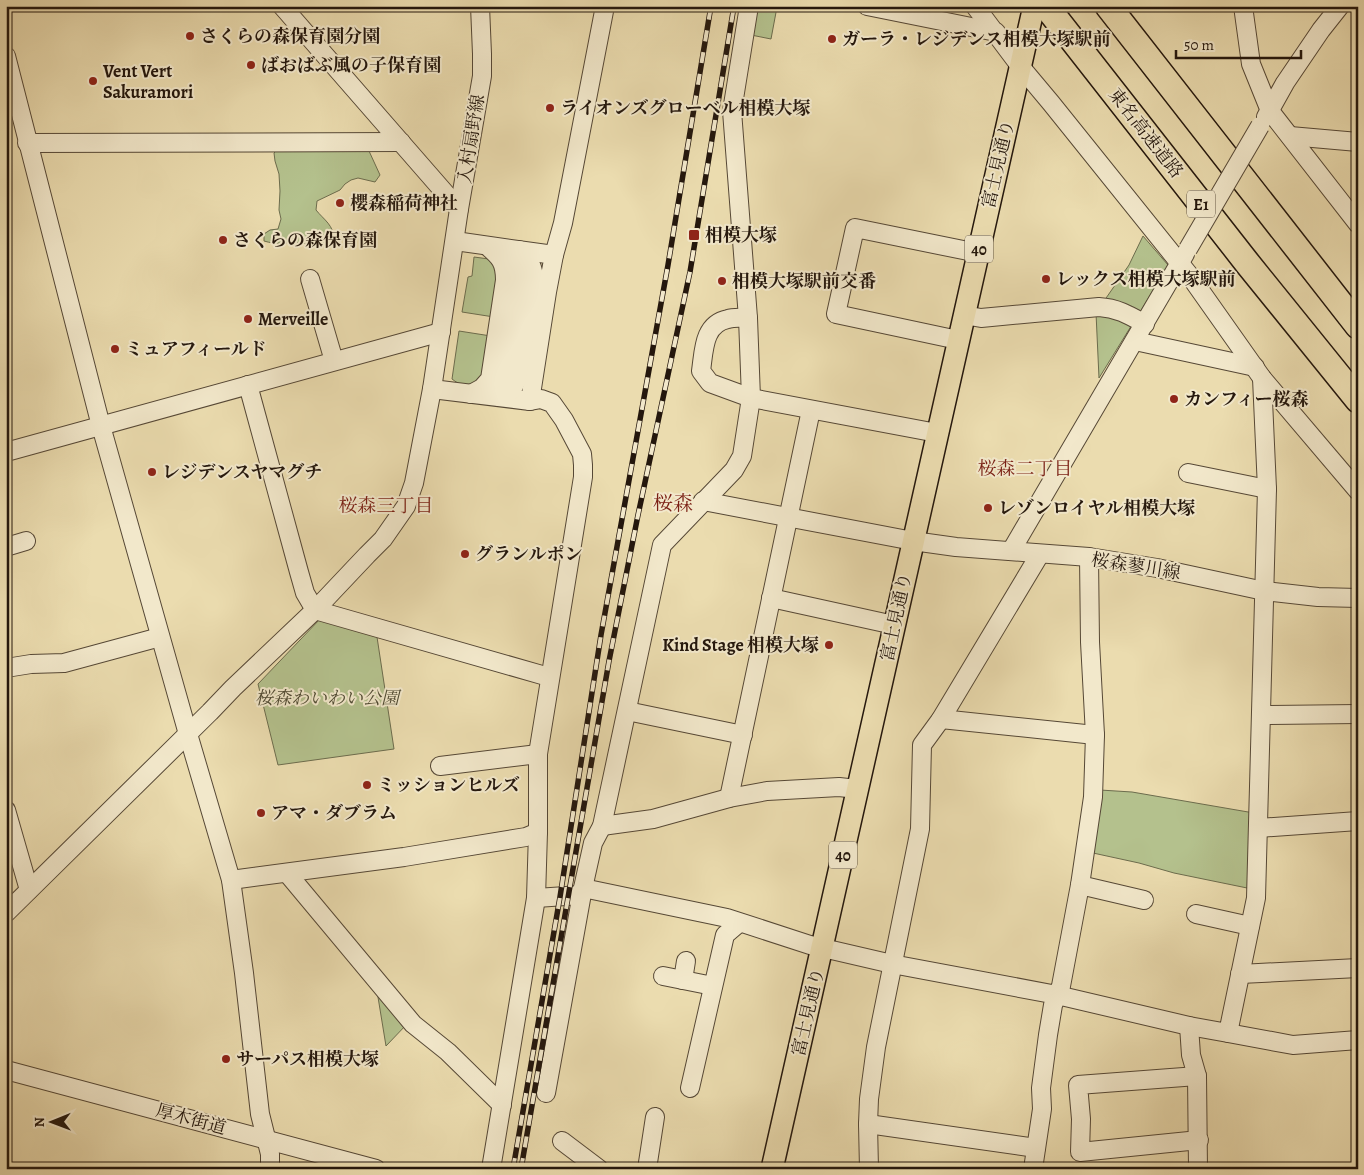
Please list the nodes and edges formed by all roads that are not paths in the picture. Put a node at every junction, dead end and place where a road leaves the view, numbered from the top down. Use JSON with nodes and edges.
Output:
{"nodes":[{"id":1,"x":282,"y":6,"type":"edge"},
{"id":2,"x":480,"y":6,"type":"edge"},
{"id":3,"x":605,"y":6,"type":"edge"},
{"id":4,"x":749,"y":6,"type":"edge"},
{"id":5,"x":867,"y":6,"type":"edge"},
{"id":6,"x":975,"y":6,"type":"edge"},
{"id":7,"x":1034,"y":6,"type":"edge"},
{"id":8,"x":1046,"y":6,"type":"edge"},
{"id":9,"x":1108,"y":6,"type":"edge"},
{"id":10,"x":1243,"y":6,"type":"edge"},
{"id":11,"x":1340,"y":6,"type":"edge"},
{"id":12,"x":996,"y":32,"type":"junction"},
{"id":13,"x":6,"y":56,"type":"edge"},
{"id":14,"x":1021,"y":58,"type":"junction"},
{"id":15,"x":1270,"y":111,"type":"junction"},
{"id":16,"x":1290,"y":136,"type":"junction"},
{"id":17,"x":27,"y":142,"type":"junction"},
{"id":18,"x":401,"y":142,"type":"junction"},
{"id":19,"x":1358,"y":142,"type":"edge"},
{"id":20,"x":460,"y":209,"type":"junction"},
{"id":21,"x":1358,"y":224,"type":"edge"},
{"id":22,"x":455,"y":241,"type":"junction"},
{"id":23,"x":503,"y":248,"type":"junction"},
{"id":24,"x":978,"y":253,"type":"junction"},
{"id":25,"x":554,"y":255,"type":"junction"},
{"id":26,"x":1184,"y":256,"type":"junction"},
{"id":27,"x":310,"y":279,"type":"dead end"},
{"id":28,"x":964,"y":314,"type":"junction"},
{"id":29,"x":748,"y":318,"type":"junction"},
{"id":30,"x":1145,"y":324,"type":"junction"},
{"id":31,"x":1358,"y":326,"type":"edge"},
{"id":32,"x":441,"y":332,"type":"junction"},
{"id":33,"x":958,"y":340,"type":"junction"},
{"id":34,"x":1135,"y":341,"type":"junction"},
{"id":35,"x":334,"y":362,"type":"junction"},
{"id":36,"x":1259,"y":373,"type":"junction"},
{"id":37,"x":248,"y":385,"type":"junction"},
{"id":38,"x":432,"y":389,"type":"junction"},
{"id":39,"x":485,"y":395,"type":"junction"},
{"id":40,"x":751,"y":398,"type":"junction"},
{"id":41,"x":1358,"y":400,"type":"edge"},
{"id":42,"x":530,"y":401,"type":"junction"},
{"id":43,"x":811,"y":410,"type":"junction"},
{"id":44,"x":101,"y":426,"type":"junction"},
{"id":45,"x":937,"y":433,"type":"junction"},
{"id":46,"x":6,"y":452,"type":"edge"},
{"id":47,"x":1188,"y":473,"type":"dead end"},
{"id":48,"x":1267,"y":489,"type":"junction"},
{"id":49,"x":1358,"y":491,"type":"edge"},
{"id":50,"x":703,"y":501,"type":"junction"},
{"id":51,"x":788,"y":517,"type":"junction"},
{"id":52,"x":26,"y":541,"type":"dead end"},
{"id":53,"x":913,"y":541,"type":"junction"},
{"id":54,"x":6,"y":547,"type":"edge"},
{"id":55,"x":1011,"y":551,"type":"junction"},
{"id":56,"x":1040,"y":554,"type":"junction"},
{"id":57,"x":1089,"y":557,"type":"junction"},
{"id":58,"x":1264,"y":591,"type":"junction"},
{"id":59,"x":771,"y":598,"type":"junction"},
{"id":60,"x":1358,"y":598,"type":"edge"},
{"id":61,"x":315,"y":610,"type":"junction"},
{"id":62,"x":894,"y":625,"type":"junction"},
{"id":63,"x":160,"y":637,"type":"junction"},
{"id":64,"x":6,"y":668,"type":"edge"},
{"id":65,"x":549,"y":677,"type":"junction"},
{"id":66,"x":627,"y":711,"type":"junction"},
{"id":67,"x":1358,"y":714,"type":"edge"},
{"id":68,"x":1262,"y":715,"type":"junction"},
{"id":69,"x":941,"y":719,"type":"junction"},
{"id":70,"x":188,"y":734,"type":"junction"},
{"id":71,"x":742,"y":735,"type":"junction"},
{"id":72,"x":1095,"y":735,"type":"junction"},
{"id":73,"x":538,"y":754,"type":"junction"},
{"id":74,"x":440,"y":766,"type":"dead end"},
{"id":75,"x":858,"y":789,"type":"junction"},
{"id":76,"x":729,"y":798,"type":"junction"},
{"id":77,"x":6,"y":810,"type":"edge"},
{"id":78,"x":1358,"y":821,"type":"edge"},
{"id":79,"x":602,"y":826,"type":"junction"},
{"id":80,"x":1259,"y":828,"type":"junction"},
{"id":81,"x":538,"y":832,"type":"junction"},
{"id":82,"x":287,"y":873,"type":"junction"},
{"id":83,"x":231,"y":880,"type":"junction"},
{"id":84,"x":1080,"y":886,"type":"junction"},
{"id":85,"x":29,"y":890,"type":"junction"},
{"id":86,"x":582,"y":892,"type":"junction"},
{"id":87,"x":536,"y":898,"type":"junction"},
{"id":88,"x":1144,"y":900,"type":"dead end"},
{"id":89,"x":6,"y":913,"type":"edge"},
{"id":90,"x":1196,"y":914,"type":"dead end"},
{"id":91,"x":739,"y":923,"type":"junction"},
{"id":92,"x":1250,"y":926,"type":"junction"},
{"id":93,"x":823,"y":948,"type":"junction"},
{"id":94,"x":686,"y":961,"type":"dead end"},
{"id":95,"x":892,"y":964,"type":"junction"},
{"id":96,"x":1358,"y":968,"type":"edge"},
{"id":97,"x":1240,"y":974,"type":"junction"},
{"id":98,"x":663,"y":976,"type":"dead end"},
{"id":99,"x":682,"y":980,"type":"junction"},
{"id":100,"x":713,"y":986,"type":"junction"},
{"id":101,"x":1057,"y":995,"type":"junction"},
{"id":102,"x":1189,"y":1026,"type":"junction"},
{"id":103,"x":1228,"y":1033,"type":"junction"},
{"id":104,"x":1358,"y":1040,"type":"edge"},
{"id":105,"x":6,"y":1070,"type":"edge"},
{"id":106,"x":1197,"y":1076,"type":"junction"},
{"id":107,"x":690,"y":1088,"type":"dead end"},
{"id":108,"x":546,"y":1093,"type":"dead end"},
{"id":109,"x":502,"y":1105,"type":"junction"},
{"id":110,"x":655,"y":1117,"type":"dead end"},
{"id":111,"x":868,"y":1124,"type":"junction"},
{"id":112,"x":267,"y":1140,"type":"junction"},
{"id":113,"x":1199,"y":1140,"type":"junction"},
{"id":114,"x":562,"y":1141,"type":"dead end"},
{"id":115,"x":1036,"y":1148,"type":"junction"},
{"id":116,"x":270,"y":1169,"type":"edge"},
{"id":117,"x":376,"y":1169,"type":"edge"},
{"id":118,"x":491,"y":1169,"type":"edge"},
{"id":119,"x":599,"y":1169,"type":"edge"},
{"id":120,"x":647,"y":1169,"type":"edge"},
{"id":121,"x":772,"y":1169,"type":"edge"},
{"id":122,"x":869,"y":1169,"type":"edge"},
{"id":123,"x":1033,"y":1169,"type":"edge"},
{"id":124,"x":1198,"y":1169,"type":"edge"}],
"edges":[{"from":1,"to":18,"type":"street"},
{"from":2,"to":20,"type":"street","name":"入村扇野線"},
{"from":3,"to":25,"type":"street"},
{"from":4,"to":29,"type":"street"},
{"from":5,"to":12,"type":"street"},
{"from":6,"to":12,"type":"street"},
{"from":7,"to":14,"type":"main road","number":"40"},
{"from":8,"to":41,"type":"highway","name":"東名高速道路","number":"E1"},
{"from":9,"to":31,"type":"highway"},
{"from":10,"to":15,"type":"street"},
{"from":11,"to":15,"type":"street"},
{"from":12,"to":14,"type":"street"},
{"from":13,"to":17,"type":"street"},
{"from":14,"to":24,"type":"main road","name":"富士見通り","number":"40"},
{"from":14,"to":26,"type":"street"},
{"from":15,"to":16,"type":"street"},
{"from":15,"to":26,"type":"street","bridge":true},
{"from":16,"to":19,"type":"street"},
{"from":16,"to":21,"type":"street"},
{"from":17,"to":18,"type":"street"},
{"from":17,"to":44,"type":"street"},
{"from":18,"to":20,"type":"street"},
{"from":20,"to":22,"type":"street","name":"入村扇野線"},
{"from":22,"to":23,"type":"street"},
{"from":22,"to":32,"type":"street","name":"入村扇野線"},
{"from":23,"to":25,"type":"street"},
{"from":23,"to":39,"type":"street"},
{"from":23,"to":39,"type":"street"},
{"from":24,"to":28,"type":"main road","name":"富士見通り","number":"40"},
{"from":24,"to":33,"type":"street"},
{"from":25,"to":42,"type":"street"},
{"from":26,"to":30,"type":"street"},
{"from":26,"to":36,"type":"street"},
{"from":27,"to":35,"type":"street"},
{"from":28,"to":30,"type":"street"},
{"from":28,"to":33,"type":"main road","name":"富士見通り","number":"40"},
{"from":29,"to":40,"type":"street"},
{"from":29,"to":40,"type":"street"},
{"from":30,"to":34,"type":"street"},
{"from":32,"to":35,"type":"street"},
{"from":32,"to":38,"type":"street","name":"入村扇野線"},
{"from":33,"to":45,"type":"main road","name":"富士見通り","number":"40"},
{"from":34,"to":36,"type":"street"},
{"from":34,"to":55,"type":"street"},
{"from":35,"to":37,"type":"street"},
{"from":36,"to":48,"type":"street"},
{"from":36,"to":49,"type":"street"},
{"from":37,"to":44,"type":"street"},
{"from":37,"to":61,"type":"street"},
{"from":38,"to":39,"type":"street"},
{"from":38,"to":61,"type":"street","name":"入村扇野線"},
{"from":39,"to":42,"type":"street"},
{"from":40,"to":43,"type":"street"},
{"from":40,"to":50,"type":"street"},
{"from":42,"to":65,"type":"street"},
{"from":43,"to":45,"type":"street"},
{"from":43,"to":51,"type":"street"},
{"from":44,"to":46,"type":"street"},
{"from":44,"to":63,"type":"street"},
{"from":45,"to":53,"type":"main road","name":"富士見通り","number":"40"},
{"from":47,"to":48,"type":"street"},
{"from":48,"to":58,"type":"street"},
{"from":50,"to":51,"type":"street","name":"桜森蓼川線"},
{"from":50,"to":66,"type":"street"},
{"from":51,"to":53,"type":"street","name":"桜森蓼川線"},
{"from":51,"to":59,"type":"street"},
{"from":52,"to":54,"type":"street"},
{"from":53,"to":55,"type":"street","name":"桜森蓼川線"},
{"from":53,"to":62,"type":"main road","name":"富士見通り","number":"40"},
{"from":55,"to":56,"type":"street","name":"桜森蓼川線"},
{"from":56,"to":57,"type":"street","name":"桜森蓼川線"},
{"from":56,"to":69,"type":"street"},
{"from":57,"to":58,"type":"street","name":"桜森蓼川線"},
{"from":57,"to":72,"type":"street"},
{"from":58,"to":60,"type":"street","name":"桜森蓼川線"},
{"from":58,"to":68,"type":"street"},
{"from":59,"to":62,"type":"street"},
{"from":59,"to":71,"type":"street"},
{"from":61,"to":65,"type":"street"},
{"from":61,"to":70,"type":"street","name":"入村扇野線"},
{"from":62,"to":75,"type":"main road","name":"富士見通り","number":"40"},
{"from":63,"to":64,"type":"street"},
{"from":63,"to":70,"type":"street"},
{"from":65,"to":73,"type":"street"},
{"from":66,"to":71,"type":"street"},
{"from":66,"to":79,"type":"street"},
{"from":67,"to":68,"type":"street"},
{"from":68,"to":80,"type":"street"},
{"from":69,"to":72,"type":"street"},
{"from":69,"to":95,"type":"street"},
{"from":70,"to":83,"type":"street"},
{"from":70,"to":85,"type":"street","name":"入村扇野線"},
{"from":71,"to":76,"type":"street"},
{"from":72,"to":84,"type":"street"},
{"from":73,"to":74,"type":"street"},
{"from":73,"to":81,"type":"street"},
{"from":75,"to":76,"type":"street"},
{"from":75,"to":93,"type":"main road","name":"富士見通り","number":"40"},
{"from":76,"to":79,"type":"street"},
{"from":77,"to":85,"type":"street"},
{"from":78,"to":80,"type":"street"},
{"from":79,"to":86,"type":"street"},
{"from":80,"to":92,"type":"street"},
{"from":81,"to":82,"type":"street"},
{"from":81,"to":87,"type":"street"},
{"from":82,"to":83,"type":"street"},
{"from":82,"to":109,"type":"street"},
{"from":83,"to":112,"type":"street"},
{"from":84,"to":88,"type":"street"},
{"from":84,"to":101,"type":"street"},
{"from":85,"to":89,"type":"street","name":"入村扇野線"},
{"from":86,"to":87,"type":"street"},
{"from":86,"to":91,"type":"street"},
{"from":86,"to":108,"type":"street"},
{"from":87,"to":109,"type":"street"},
{"from":90,"to":92,"type":"street"},
{"from":91,"to":93,"type":"street"},
{"from":91,"to":100,"type":"street"},
{"from":92,"to":97,"type":"street"},
{"from":93,"to":95,"type":"street"},
{"from":93,"to":121,"type":"main road","name":"富士見通り","number":"40"},
{"from":94,"to":99,"type":"street"},
{"from":95,"to":101,"type":"street"},
{"from":95,"to":111,"type":"street"},
{"from":96,"to":97,"type":"street"},
{"from":97,"to":103,"type":"street"},
{"from":98,"to":99,"type":"street"},
{"from":99,"to":100,"type":"street"},
{"from":100,"to":107,"type":"street"},
{"from":101,"to":102,"type":"street"},
{"from":101,"to":115,"type":"street"},
{"from":102,"to":103,"type":"street"},
{"from":102,"to":106,"type":"street"},
{"from":103,"to":104,"type":"street"},
{"from":105,"to":112,"type":"street","name":"厚木街道"},
{"from":106,"to":113,"type":"street"},
{"from":106,"to":113,"type":"street"},
{"from":109,"to":118,"type":"street"},
{"from":110,"to":120,"type":"street"},
{"from":111,"to":115,"type":"street"},
{"from":111,"to":122,"type":"street"},
{"from":112,"to":116,"type":"street"},
{"from":112,"to":117,"type":"street","name":"厚木街道"},
{"from":113,"to":124,"type":"street"},
{"from":114,"to":119,"type":"street"},
{"from":115,"to":123,"type":"street"}]}
